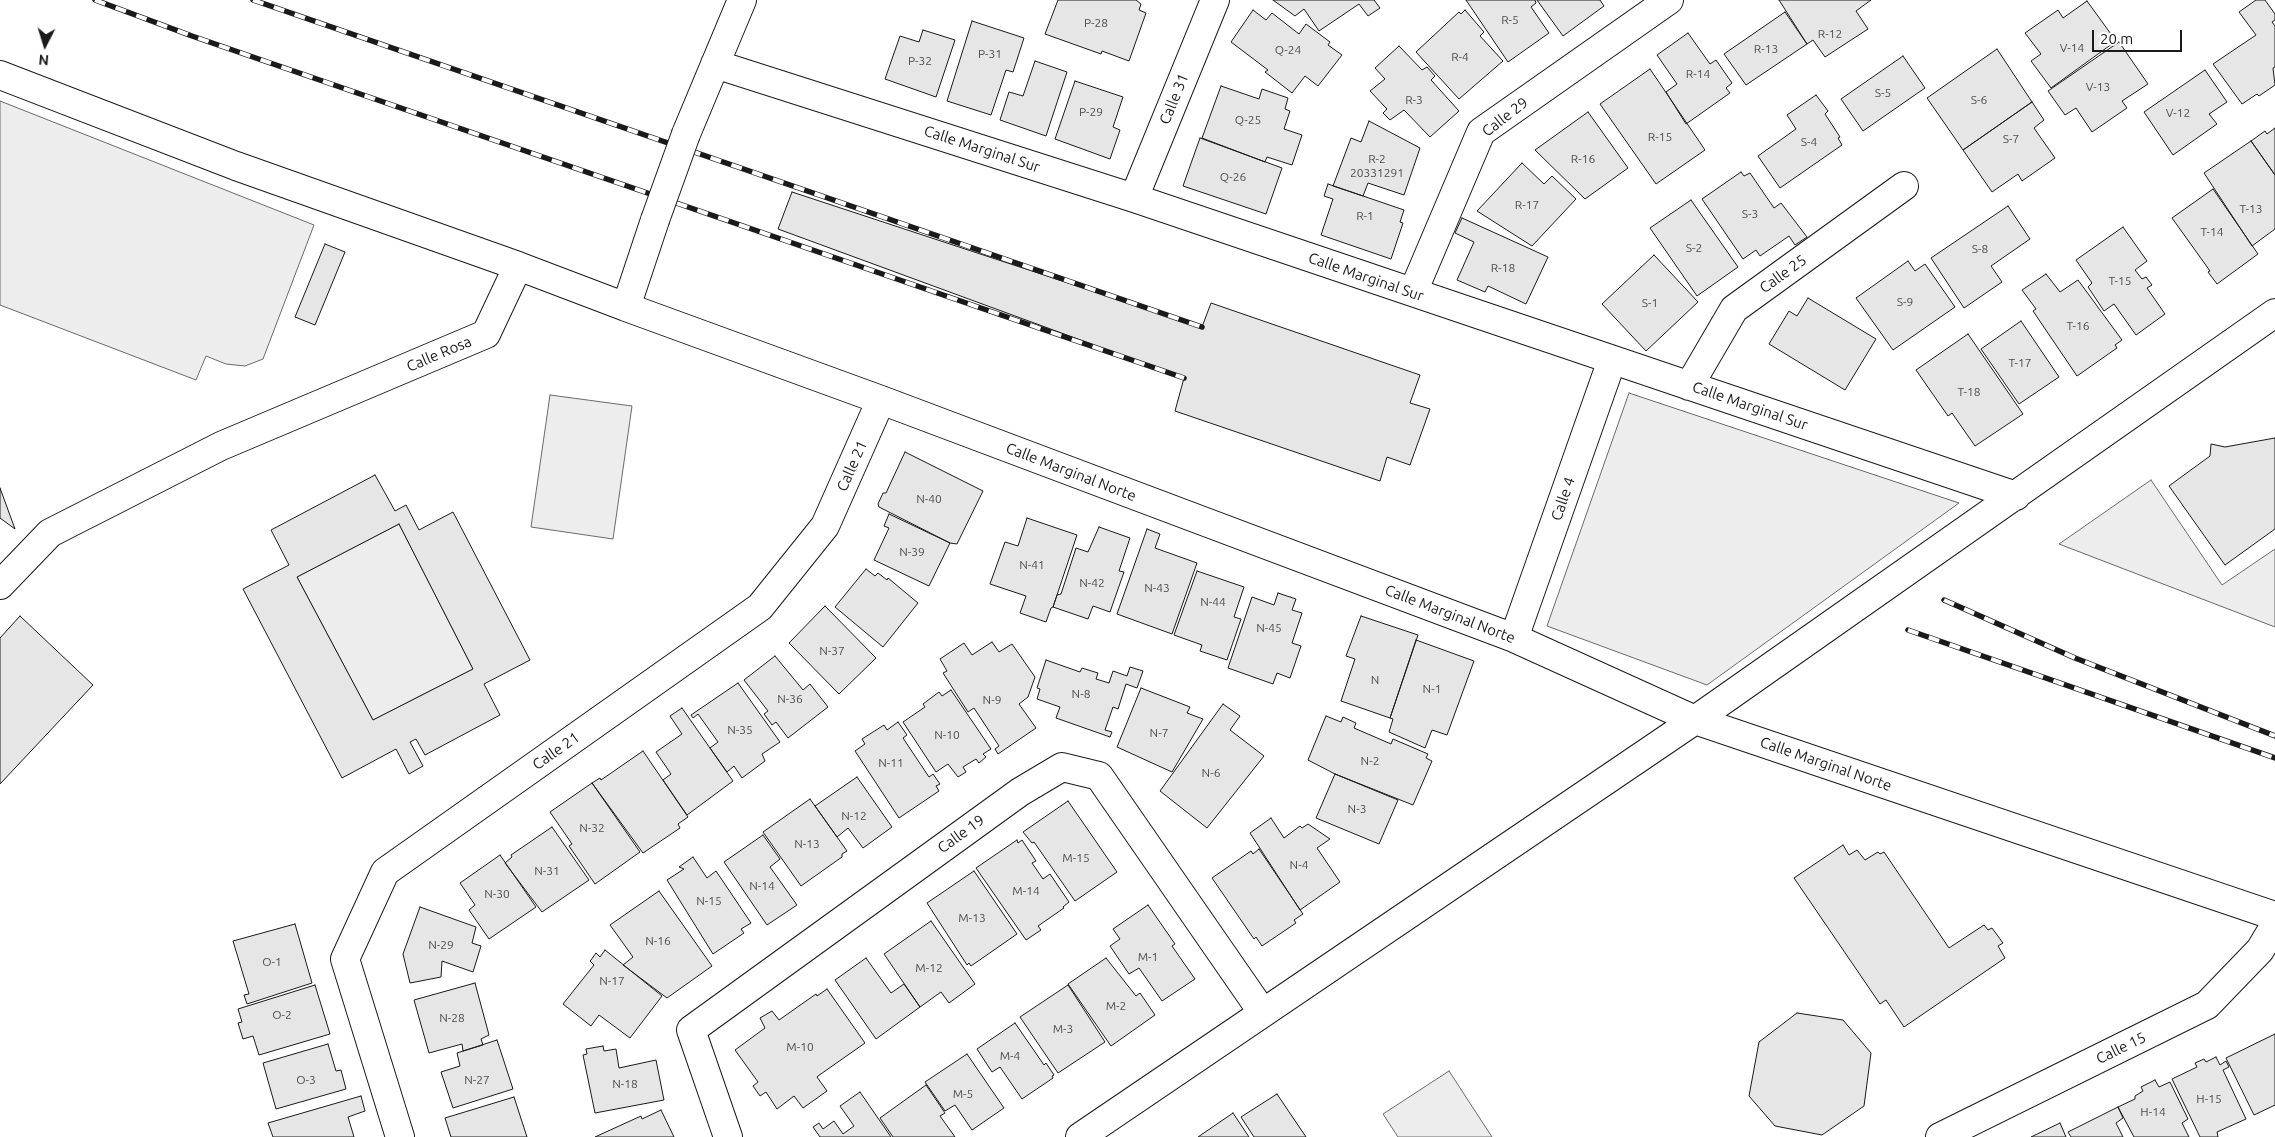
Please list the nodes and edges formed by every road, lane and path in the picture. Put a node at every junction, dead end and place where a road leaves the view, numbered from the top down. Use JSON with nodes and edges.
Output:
{"nodes":[{"id":1,"x":742,"y":0,"type":"edge"},
{"id":2,"x":1215,"y":0,"type":"edge"},
{"id":3,"x":1669,"y":0,"type":"edge"},
{"id":4,"x":715,"y":64,"type":"junction"},
{"id":5,"x":0,"y":75,"type":"edge"},
{"id":6,"x":1904,"y":186,"type":"dead end"},
{"id":7,"x":1134,"y":198,"type":"junction"},
{"id":8,"x":518,"y":266,"type":"junction"},
{"id":9,"x":1413,"y":292,"type":"junction"},
{"id":10,"x":626,"y":307,"type":"junction"},
{"id":11,"x":2271,"y":323,"type":"edge"},
{"id":12,"x":1612,"y":360,"type":"junction"},
{"id":13,"x":1689,"y":386,"type":"junction"},
{"id":14,"x":881,"y":400,"type":"junction"},
{"id":15,"x":2016,"y":496,"type":"junction"},
{"id":16,"x":0,"y":585,"type":"edge"},
{"id":17,"x":1514,"y":638,"type":"junction"},
{"id":18,"x":1695,"y":720,"type":"junction"},
{"id":19,"x":2275,"y":916,"type":"edge"},
{"id":20,"x":2275,"y":925,"type":"edge"},
{"id":21,"x":1262,"y":1013,"type":"junction"},
{"id":22,"x":400,"y":1137,"type":"edge"},
{"id":23,"x":728,"y":1137,"type":"edge"},
{"id":24,"x":1080,"y":1137,"type":"edge"},
{"id":25,"x":1940,"y":1137,"type":"edge"}],
"edges":[{"from":1,"to":4,"type":"street"},
{"from":2,"to":7,"type":"street","name":"Calle 31"},
{"from":3,"to":9,"type":"street","name":"Calle 29"},
{"from":4,"to":7,"type":"street","name":"Calle Marginal Sur"},
{"from":4,"to":10,"type":"street","bridge":true},
{"from":5,"to":8,"type":"street"},
{"from":6,"to":13,"type":"street","name":"Calle 25"},
{"from":7,"to":9,"type":"street","name":"Calle Marginal Sur"},
{"from":8,"to":10,"type":"street"},
{"from":8,"to":16,"type":"street","name":"Calle Rosa"},
{"from":9,"to":12,"type":"street","name":"Calle Marginal Sur"},
{"from":10,"to":14,"type":"street","name":"Calle Marginal Norte"},
{"from":11,"to":15,"type":"street"},
{"from":12,"to":13,"type":"street","name":"Calle Marginal Sur"},
{"from":12,"to":17,"type":"street","name":"Calle 4"},
{"from":13,"to":15,"type":"street","name":"Calle Marginal Sur"},
{"from":14,"to":17,"type":"street","name":"Calle Marginal Norte"},
{"from":14,"to":22,"type":"street","name":"Calle 21"},
{"from":15,"to":18,"type":"street"},
{"from":17,"to":18,"type":"street","name":"Calle Marginal Norte"},
{"from":18,"to":19,"type":"street","name":"Calle Marginal Norte"},
{"from":18,"to":21,"type":"street"},
{"from":20,"to":25,"type":"street","name":"Calle 15"},
{"from":21,"to":23,"type":"street","name":"Calle 19"},
{"from":21,"to":24,"type":"street"}]}
